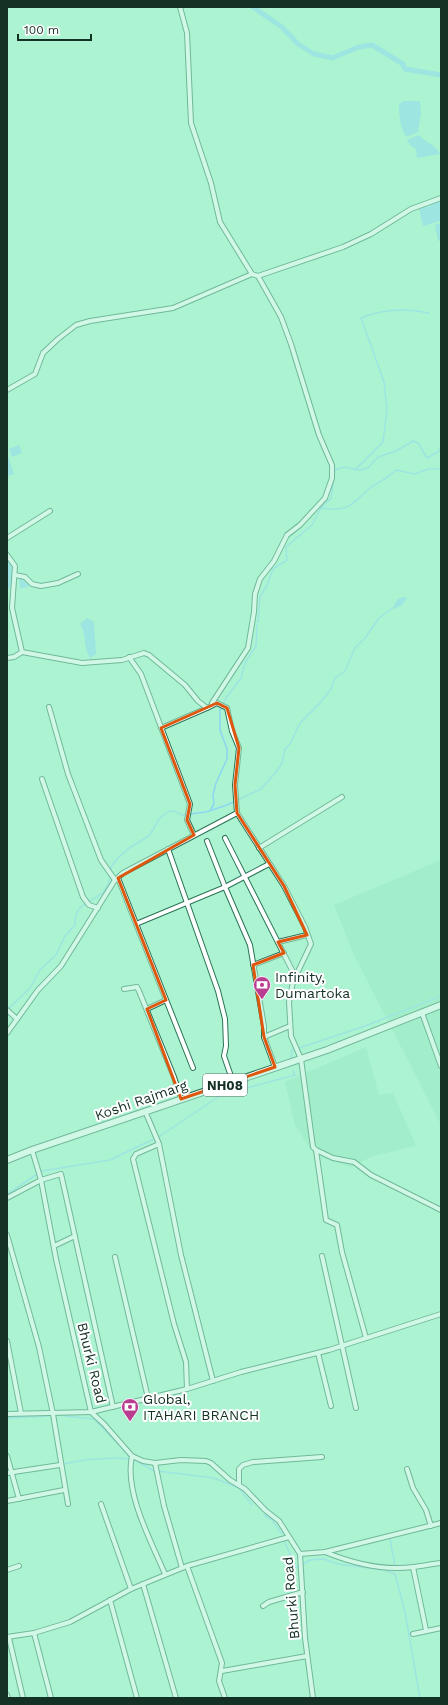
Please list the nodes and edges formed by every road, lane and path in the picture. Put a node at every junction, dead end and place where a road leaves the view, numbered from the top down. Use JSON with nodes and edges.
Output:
{"nodes":[{"id":1,"x":180,"y":7,"type":"edge"},
{"id":2,"x":441,"y":198,"type":"edge"},
{"id":3,"x":252,"y":274,"type":"junction"},
{"id":4,"x":258,"y":276,"type":"junction"},
{"id":5,"x":7,"y":390,"type":"edge"},
{"id":6,"x":50,"y":511,"type":"dead end"},
{"id":7,"x":7,"y":538,"type":"edge"},
{"id":8,"x":7,"y":555,"type":"edge"},
{"id":9,"x":78,"y":574,"type":"dead end"},
{"id":10,"x":15,"y":575,"type":"junction"},
{"id":11,"x":22,"y":652,"type":"junction"},
{"id":12,"x":129,"y":657,"type":"junction"},
{"id":13,"x":7,"y":658,"type":"edge"},
{"id":14,"x":212,"y":703,"type":"junction"},
{"id":15,"x":49,"y":707,"type":"dead end"},
{"id":16,"x":207,"y":708,"type":"junction"},
{"id":17,"x":161,"y":728,"type":"junction"},
{"id":18,"x":42,"y":779,"type":"dead end"},
{"id":19,"x":342,"y":798,"type":"dead end"},
{"id":20,"x":237,"y":813,"type":"junction"},
{"id":21,"x":194,"y":835,"type":"junction"},
{"id":22,"x":225,"y":838,"type":"dead end"},
{"id":23,"x":207,"y":841,"type":"dead end"},
{"id":24,"x":259,"y":848,"type":"junction"},
{"id":25,"x":168,"y":850,"type":"junction"},
{"id":26,"x":269,"y":864,"type":"junction"},
{"id":27,"x":114,"y":877,"type":"junction"},
{"id":28,"x":245,"y":877,"type":"junction"},
{"id":29,"x":225,"y":887,"type":"junction"},
{"id":30,"x":187,"y":904,"type":"junction"},
{"id":31,"x":98,"y":908,"type":"junction"},
{"id":32,"x":136,"y":924,"type":"junction"},
{"id":33,"x":307,"y":935,"type":"junction"},
{"id":34,"x":278,"y":942,"type":"junction"},
{"id":35,"x":284,"y":953,"type":"junction"},
{"id":36,"x":253,"y":965,"type":"junction"},
{"id":37,"x":293,"y":982,"type":"junction"},
{"id":38,"x":124,"y":989,"type":"dead end"},
{"id":39,"x":166,"y":1000,"type":"junction"},
{"id":40,"x":441,"y":1005,"type":"edge"},
{"id":41,"x":147,"y":1009,"type":"junction"},
{"id":42,"x":8,"y":1011,"type":"edge"},
{"id":43,"x":422,"y":1013,"type":"junction"},
{"id":44,"x":17,"y":1019,"type":"junction"},
{"id":45,"x":290,"y":1026,"type":"junction"},
{"id":46,"x":7,"y":1033,"type":"edge"},
{"id":47,"x":264,"y":1037,"type":"junction"},
{"id":48,"x":301,"y":1059,"type":"junction"},
{"id":49,"x":441,"y":1066,"type":"edge"},
{"id":50,"x":193,"y":1068,"type":"dead end"},
{"id":51,"x":275,"y":1068,"type":"junction"},
{"id":52,"x":233,"y":1082,"type":"junction"},
{"id":53,"x":181,"y":1099,"type":"junction"},
{"id":54,"x":145,"y":1111,"type":"junction"},
{"id":55,"x":158,"y":1142,"type":"junction"},
{"id":56,"x":32,"y":1150,"type":"junction"},
{"id":57,"x":316,"y":1150,"type":"junction"},
{"id":58,"x":7,"y":1160,"type":"edge"},
{"id":59,"x":40,"y":1179,"type":"junction"},
{"id":60,"x":7,"y":1198,"type":"edge"},
{"id":61,"x":441,"y":1210,"type":"edge"},
{"id":62,"x":7,"y":1235,"type":"edge"},
{"id":63,"x":75,"y":1236,"type":"junction"},
{"id":64,"x":54,"y":1246,"type":"junction"},
{"id":65,"x":322,"y":1256,"type":"dead end"},
{"id":66,"x":115,"y":1257,"type":"dead end"},
{"id":67,"x":441,"y":1314,"type":"edge"},
{"id":68,"x":366,"y":1338,"type":"junction"},
{"id":69,"x":7,"y":1341,"type":"edge"},
{"id":70,"x":343,"y":1346,"type":"junction"},
{"id":71,"x":318,"y":1353,"type":"junction"},
{"id":72,"x":213,"y":1381,"type":"junction"},
{"id":73,"x":187,"y":1389,"type":"junction"},
{"id":74,"x":148,"y":1398,"type":"junction"},
{"id":75,"x":331,"y":1406,"type":"dead end"},
{"id":76,"x":113,"y":1407,"type":"junction"},
{"id":77,"x":356,"y":1408,"type":"dead end"},
{"id":78,"x":91,"y":1412,"type":"junction"},
{"id":79,"x":21,"y":1413,"type":"junction"},
{"id":80,"x":7,"y":1414,"type":"edge"},
{"id":81,"x":53,"y":1414,"type":"junction"},
{"id":82,"x":7,"y":1456,"type":"edge"},
{"id":83,"x":132,"y":1456,"type":"junction"},
{"id":84,"x":322,"y":1457,"type":"dead end"},
{"id":85,"x":155,"y":1463,"type":"junction"},
{"id":86,"x":60,"y":1465,"type":"junction"},
{"id":87,"x":407,"y":1468,"type":"dead end"},
{"id":88,"x":9,"y":1472,"type":"edge"},
{"id":89,"x":239,"y":1485,"type":"junction"},
{"id":90,"x":64,"y":1490,"type":"junction"},
{"id":91,"x":19,"y":1499,"type":"junction"},
{"id":92,"x":7,"y":1501,"type":"edge"},
{"id":93,"x":68,"y":1504,"type":"dead end"},
{"id":94,"x":101,"y":1504,"type":"dead end"},
{"id":95,"x":441,"y":1523,"type":"edge"},
{"id":96,"x":431,"y":1526,"type":"junction"},
{"id":97,"x":289,"y":1537,"type":"junction"},
{"id":98,"x":325,"y":1552,"type":"junction"},
{"id":99,"x":300,"y":1556,"type":"junction"},
{"id":100,"x":441,"y":1563,"type":"edge"},
{"id":101,"x":19,"y":1566,"type":"dead end"},
{"id":102,"x":187,"y":1566,"type":"junction"},
{"id":103,"x":413,"y":1567,"type":"junction"},
{"id":104,"x":182,"y":1568,"type":"junction"},
{"id":105,"x":7,"y":1570,"type":"edge"},
{"id":106,"x":165,"y":1574,"type":"junction"},
{"id":107,"x":143,"y":1584,"type":"junction"},
{"id":108,"x":132,"y":1589,"type":"junction"},
{"id":109,"x":303,"y":1592,"type":"junction"},
{"id":110,"x":110,"y":1600,"type":"junction"},
{"id":111,"x":263,"y":1606,"type":"dead end"},
{"id":112,"x":441,"y":1628,"type":"edge"},
{"id":113,"x":426,"y":1630,"type":"junction"},
{"id":114,"x":34,"y":1633,"type":"junction"},
{"id":115,"x":413,"y":1634,"type":"dead end"},
{"id":116,"x":8,"y":1637,"type":"edge"},
{"id":117,"x":307,"y":1656,"type":"junction"},
{"id":118,"x":222,"y":1671,"type":"junction"},
{"id":119,"x":23,"y":1698,"type":"edge"},
{"id":120,"x":51,"y":1698,"type":"edge"},
{"id":121,"x":137,"y":1698,"type":"edge"},
{"id":122,"x":176,"y":1698,"type":"edge"},
{"id":123,"x":225,"y":1698,"type":"edge"},
{"id":124,"x":313,"y":1698,"type":"edge"}],
"edges":[{"from":1,"to":3,"type":"street"},
{"from":2,"to":4,"type":"street"},
{"from":3,"to":4,"type":"street"},
{"from":3,"to":5,"type":"street"},
{"from":4,"to":14,"type":"street"},
{"from":6,"to":7,"type":"street"},
{"from":8,"to":10,"type":"street"},
{"from":9,"to":10,"type":"street"},
{"from":10,"to":11,"type":"street"},
{"from":11,"to":12,"type":"street"},
{"from":11,"to":13,"type":"street"},
{"from":12,"to":16,"type":"street"},
{"from":12,"to":17,"type":"street"},
{"from":14,"to":16,"type":"street"},
{"from":14,"to":20,"type":"street"},
{"from":15,"to":27,"type":"street"},
{"from":16,"to":17,"type":"street"},
{"from":17,"to":21,"type":"street"},
{"from":18,"to":31,"type":"street"},
{"from":19,"to":24,"type":"street"},
{"from":20,"to":21,"type":"street"},
{"from":20,"to":24,"type":"street"},
{"from":21,"to":25,"type":"street"},
{"from":22,"to":28,"type":"street"},
{"from":23,"to":29,"type":"street"},
{"from":24,"to":26,"type":"street"},
{"from":25,"to":27,"type":"street"},
{"from":25,"to":30,"type":"street"},
{"from":26,"to":28,"type":"street"},
{"from":26,"to":33,"type":"street"},
{"from":27,"to":31,"type":"street"},
{"from":27,"to":32,"type":"street"},
{"from":28,"to":29,"type":"street"},
{"from":28,"to":34,"type":"street"},
{"from":29,"to":30,"type":"street"},
{"from":29,"to":36,"type":"street"},
{"from":30,"to":32,"type":"street"},
{"from":30,"to":52,"type":"street"},
{"from":31,"to":44,"type":"street"},
{"from":32,"to":39,"type":"street"},
{"from":33,"to":34,"type":"street"},
{"from":33,"to":37,"type":"street"},
{"from":34,"to":35,"type":"street"},
{"from":35,"to":36,"type":"street"},
{"from":35,"to":37,"type":"street"},
{"from":36,"to":47,"type":"street"},
{"from":37,"to":45,"type":"street"},
{"from":38,"to":41,"type":"street"},
{"from":39,"to":41,"type":"street"},
{"from":39,"to":50,"type":"street"},
{"from":40,"to":43,"type":"main road","name":"Koshi Rajmarg","number":"NH08"},
{"from":41,"to":53,"type":"street"},
{"from":42,"to":44,"type":"street"},
{"from":43,"to":48,"type":"main road","name":"Koshi Rajmarg","number":"NH08"},
{"from":43,"to":49,"type":"street"},
{"from":44,"to":46,"type":"street"},
{"from":45,"to":47,"type":"street"},
{"from":45,"to":48,"type":"street"},
{"from":47,"to":51,"type":"street"},
{"from":48,"to":51,"type":"main road","name":"Koshi Rajmarg","number":"NH08"},
{"from":48,"to":57,"type":"street"},
{"from":51,"to":52,"type":"main road","name":"Koshi Rajmarg","number":"NH08"},
{"from":52,"to":53,"type":"main road","name":"Koshi Rajmarg","number":"NH08"},
{"from":53,"to":54,"type":"main road","name":"Koshi Rajmarg","number":"NH08"},
{"from":54,"to":55,"type":"street"},
{"from":54,"to":56,"type":"main road","name":"Koshi Rajmarg","number":"NH08"},
{"from":55,"to":72,"type":"street"},
{"from":55,"to":73,"type":"street"},
{"from":56,"to":58,"type":"main road","name":"Koshi Rajmarg","number":"NH08"},
{"from":56,"to":59,"type":"street","name":"Bhurki Road"},
{"from":57,"to":61,"type":"street"},
{"from":57,"to":68,"type":"street"},
{"from":59,"to":60,"type":"street"},
{"from":59,"to":63,"type":"street"},
{"from":59,"to":64,"type":"street","name":"Bhurki Road"},
{"from":62,"to":81,"type":"street"},
{"from":63,"to":64,"type":"street"},
{"from":63,"to":76,"type":"street"},
{"from":64,"to":78,"type":"street","name":"Bhurki Road"},
{"from":65,"to":70,"type":"street"},
{"from":66,"to":74,"type":"street"},
{"from":67,"to":68,"type":"street"},
{"from":68,"to":70,"type":"street"},
{"from":69,"to":79,"type":"street"},
{"from":70,"to":71,"type":"street"},
{"from":70,"to":77,"type":"street"},
{"from":71,"to":72,"type":"street"},
{"from":71,"to":75,"type":"street"},
{"from":72,"to":73,"type":"street"},
{"from":73,"to":74,"type":"street"},
{"from":74,"to":76,"type":"street"},
{"from":76,"to":78,"type":"street"},
{"from":78,"to":81,"type":"street"},
{"from":78,"to":83,"type":"street","name":"Bhurki Road"},
{"from":79,"to":80,"type":"street"},
{"from":79,"to":81,"type":"street"},
{"from":81,"to":86,"type":"street"},
{"from":82,"to":88,"type":"street"},
{"from":83,"to":85,"type":"street","name":"Bhurki Road"},
{"from":83,"to":106,"type":"street"},
{"from":84,"to":89,"type":"street"},
{"from":85,"to":89,"type":"street","name":"Bhurki Road"},
{"from":85,"to":104,"type":"street"},
{"from":86,"to":88,"type":"street"},
{"from":86,"to":90,"type":"street"},
{"from":87,"to":96,"type":"street"},
{"from":88,"to":91,"type":"street"},
{"from":89,"to":97,"type":"street","name":"Bhurki Road"},
{"from":90,"to":91,"type":"street"},
{"from":90,"to":93,"type":"street"},
{"from":91,"to":92,"type":"street"},
{"from":94,"to":108,"type":"street"},
{"from":95,"to":96,"type":"street"},
{"from":96,"to":98,"type":"street"},
{"from":97,"to":99,"type":"street","name":"Bhurki Road"},
{"from":97,"to":102,"type":"street"},
{"from":98,"to":99,"type":"street"},
{"from":98,"to":103,"type":"street"},
{"from":99,"to":109,"type":"street","name":"Bhurki Road"},
{"from":100,"to":103,"type":"street"},
{"from":101,"to":105,"type":"street"},
{"from":102,"to":104,"type":"street"},
{"from":102,"to":118,"type":"street"},
{"from":103,"to":113,"type":"street"},
{"from":104,"to":106,"type":"street"},
{"from":106,"to":107,"type":"street"},
{"from":107,"to":108,"type":"street"},
{"from":107,"to":122,"type":"street"},
{"from":108,"to":110,"type":"street"},
{"from":109,"to":111,"type":"street"},
{"from":109,"to":117,"type":"street","name":"Bhurki Road"},
{"from":110,"to":114,"type":"street"},
{"from":110,"to":121,"type":"street"},
{"from":112,"to":113,"type":"street"},
{"from":113,"to":115,"type":"street"},
{"from":114,"to":116,"type":"street"},
{"from":114,"to":120,"type":"street"},
{"from":116,"to":119,"type":"street"},
{"from":117,"to":118,"type":"street"},
{"from":117,"to":124,"type":"street","name":"Bhurki Road"},
{"from":118,"to":123,"type":"street"}]}
